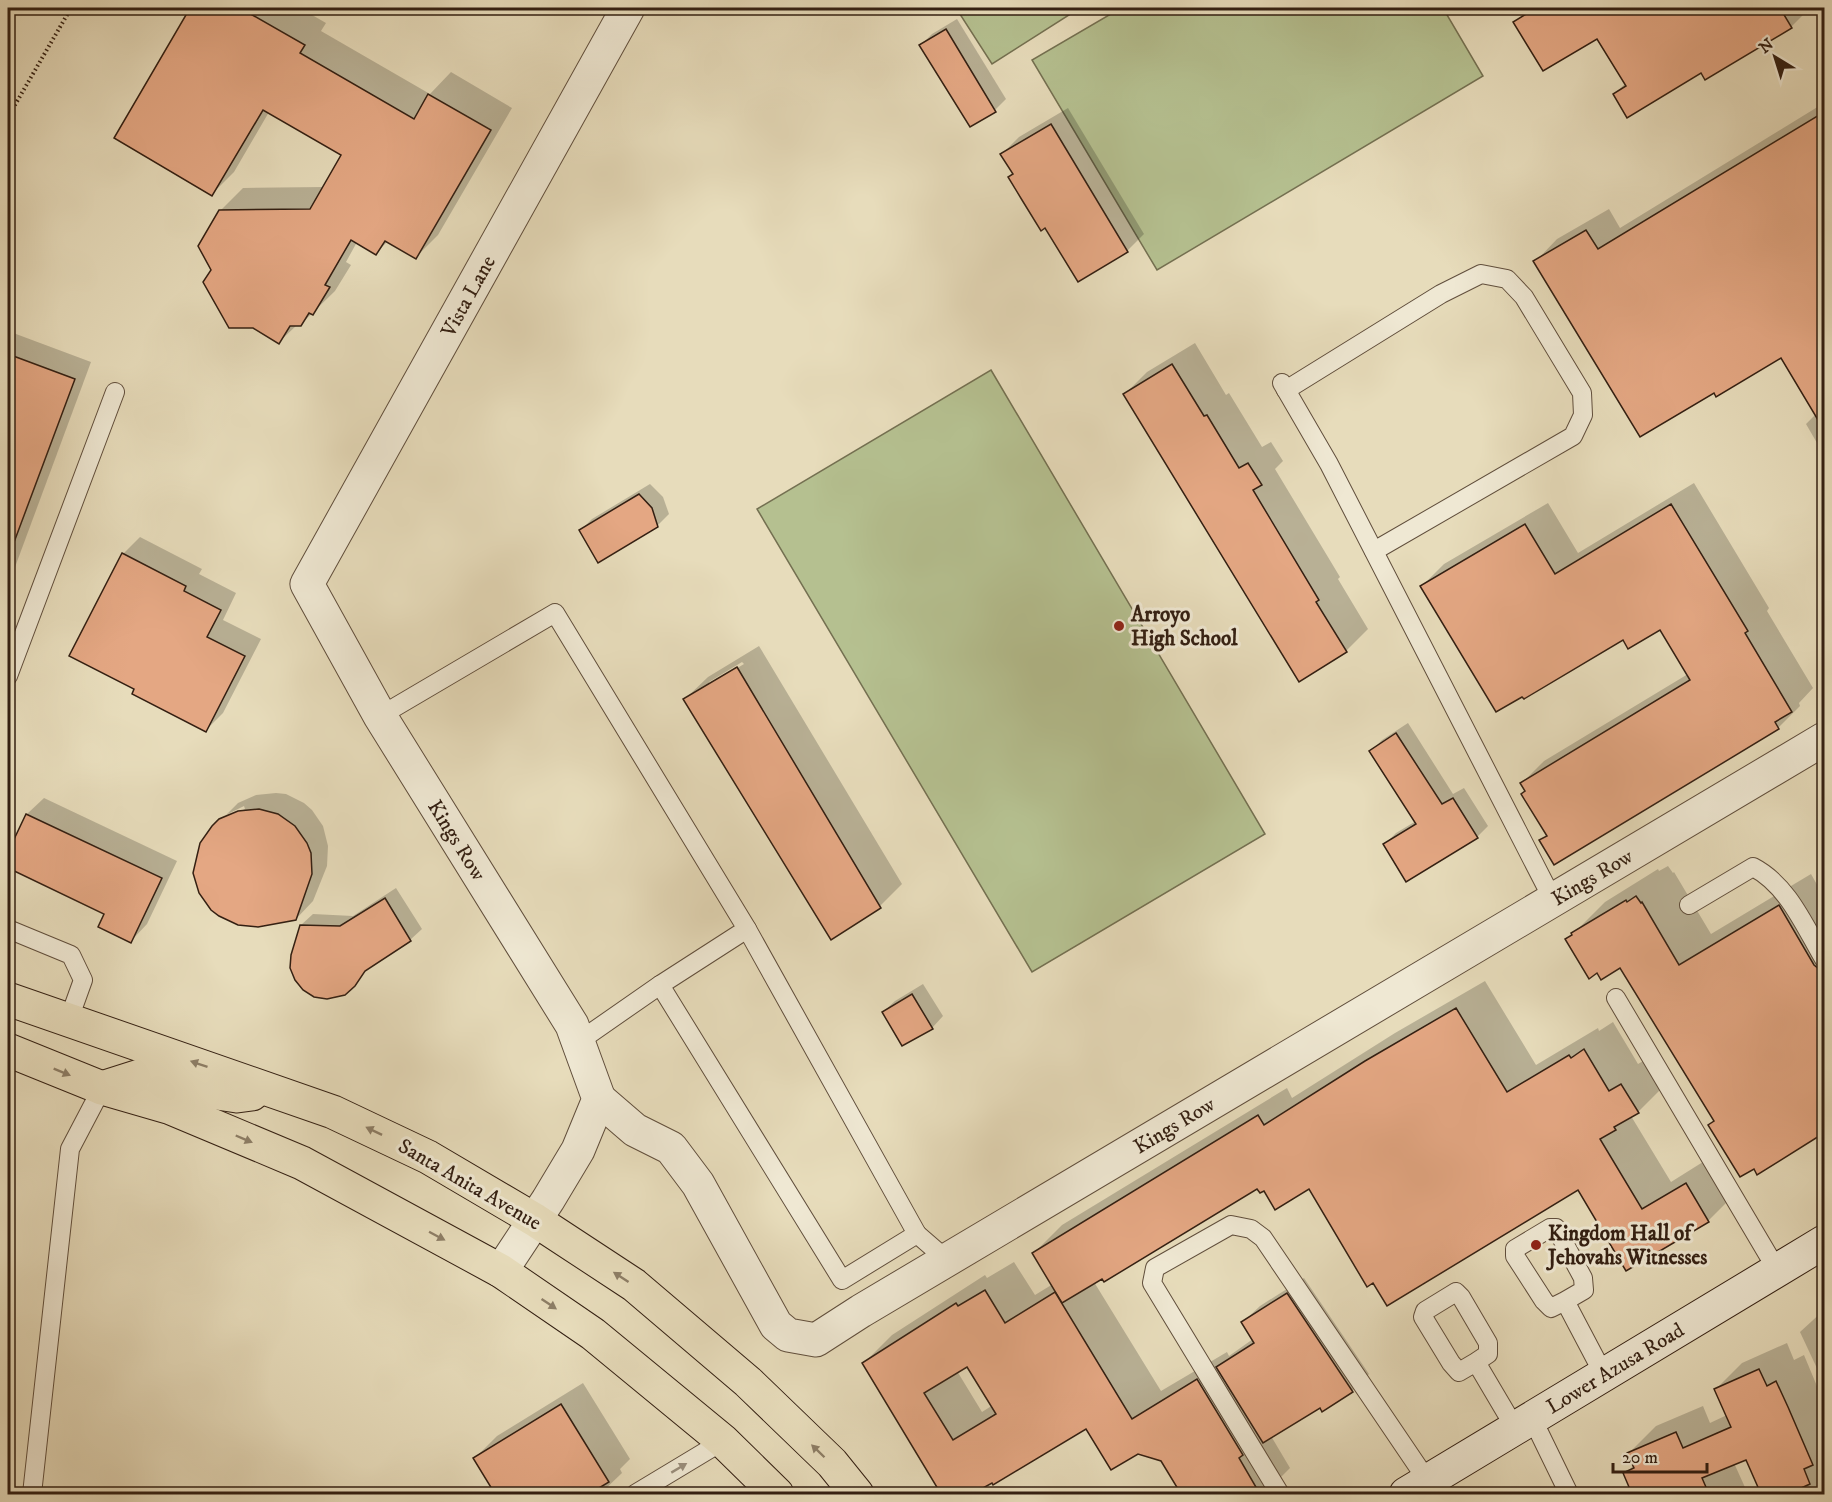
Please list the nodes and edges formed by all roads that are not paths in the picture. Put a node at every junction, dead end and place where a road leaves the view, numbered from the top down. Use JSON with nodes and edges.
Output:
{"nodes":[{"id":1,"x":628,"y":8,"type":"edge"},
{"id":2,"x":115,"y":392,"type":"dead end"},
{"id":3,"x":1374,"y":550,"type":"junction"},
{"id":4,"x":308,"y":584,"type":"joint"},
{"id":5,"x":8,"y":676,"type":"edge"},
{"id":6,"x":380,"y":716,"type":"junction"},
{"id":7,"x":1824,"y":739,"type":"edge"},
{"id":8,"x":1553,"y":900,"type":"junction"},
{"id":9,"x":1689,"y":905,"type":"dead end"},
{"id":10,"x":8,"y":929,"type":"edge"},
{"id":11,"x":747,"y":929,"type":"junction"},
{"id":12,"x":1824,"y":959,"type":"edge"},
{"id":13,"x":660,"y":985,"type":"junction"},
{"id":14,"x":1616,"y":998,"type":"dead end"},
{"id":15,"x":8,"y":999,"type":"edge"},
{"id":16,"x":69,"y":1019,"type":"junction"},
{"id":17,"x":578,"y":1042,"type":"junction"},
{"id":18,"x":8,"y":1050,"type":"edge"},
{"id":19,"x":102,"y":1088,"type":"junction"},
{"id":20,"x":274,"y":1090,"type":"junction"},
{"id":21,"x":599,"y":1099,"type":"junction"},
{"id":22,"x":535,"y":1220,"type":"junction"},
{"id":23,"x":917,"y":1234,"type":"junction"},
{"id":24,"x":1824,"y":1242,"type":"edge"},
{"id":25,"x":947,"y":1260,"type":"junction"},
{"id":26,"x":1778,"y":1270,"type":"junction"},
{"id":27,"x":501,"y":1271,"type":"junction"},
{"id":28,"x":842,"y":1280,"type":"junction"},
{"id":29,"x":1565,"y":1301,"type":"dead end"},
{"id":30,"x":861,"y":1311,"type":"junction"},
{"id":31,"x":1476,"y":1362,"type":"dead end"},
{"id":32,"x":1604,"y":1374,"type":"junction"},
{"id":33,"x":1524,"y":1423,"type":"junction"},
{"id":34,"x":723,"y":1441,"type":"junction"},
{"id":35,"x":1423,"y":1490,"type":"edge"},
{"id":36,"x":32,"y":1494,"type":"edge"},
{"id":37,"x":635,"y":1494,"type":"edge"},
{"id":38,"x":777,"y":1494,"type":"edge"},
{"id":39,"x":857,"y":1494,"type":"edge"},
{"id":40,"x":1280,"y":1494,"type":"edge"},
{"id":41,"x":1569,"y":1494,"type":"edge"}],
"edges":[{"from":1,"to":4,"type":"street","name":"Vista Lane"},
{"from":2,"to":5,"type":"lane"},
{"from":3,"to":3,"type":"lane"},
{"from":3,"to":8,"type":"lane"},
{"from":4,"to":6,"type":"street","name":"Kings Row"},
{"from":6,"to":11,"type":"lane"},
{"from":6,"to":17,"type":"street","name":"Kings Row"},
{"from":7,"to":8,"type":"street","name":"Kings Row"},
{"from":8,"to":25,"type":"street","name":"Kings Row"},
{"from":9,"to":12,"type":"lane"},
{"from":10,"to":16,"type":"lane"},
{"from":11,"to":13,"type":"lane"},
{"from":11,"to":23,"type":"lane"},
{"from":13,"to":17,"type":"lane"},
{"from":13,"to":28,"type":"lane"},
{"from":14,"to":26,"type":"lane"},
{"from":15,"to":16,"type":"main road","name":"Santa Anita Avenue"},
{"from":20,"to":16,"type":"main road","name":"Santa Anita Avenue","one_way":true},
{"from":17,"to":21,"type":"street","name":"Kings Row"},
{"from":18,"to":19,"type":"main road","one_way":true},
{"from":19,"to":20,"type":"main road"},
{"from":19,"to":27,"type":"main road","one_way":true},
{"from":19,"to":36,"type":"lane"},
{"from":22,"to":20,"type":"main road","name":"Santa Anita Avenue","one_way":true},
{"from":21,"to":22,"type":"street"},
{"from":21,"to":30,"type":"street","name":"Kings Row"},
{"from":22,"to":27,"type":"street"},
{"from":39,"to":22,"type":"main road","name":"Santa Anita Avenue","one_way":true},
{"from":23,"to":25,"type":"lane"},
{"from":23,"to":28,"type":"lane"},
{"from":24,"to":26,"type":"street","name":"Lower Azusa Road"},
{"from":25,"to":30,"type":"street","name":"Kings Row"},
{"from":26,"to":32,"type":"street","name":"Lower Azusa Road"},
{"from":27,"to":34,"type":"main road","one_way":true},
{"from":28,"to":30,"type":"lane"},
{"from":29,"to":32,"type":"lane"},
{"from":31,"to":33,"type":"lane"},
{"from":32,"to":33,"type":"street","name":"Lower Azusa Road"},
{"from":33,"to":35,"type":"street","name":"Lower Azusa Road"},
{"from":33,"to":41,"type":"lane"},
{"from":37,"to":34,"type":"lane","one_way":true},
{"from":34,"to":38,"type":"main road"},
{"from":35,"to":40,"type":"lane"}]}
